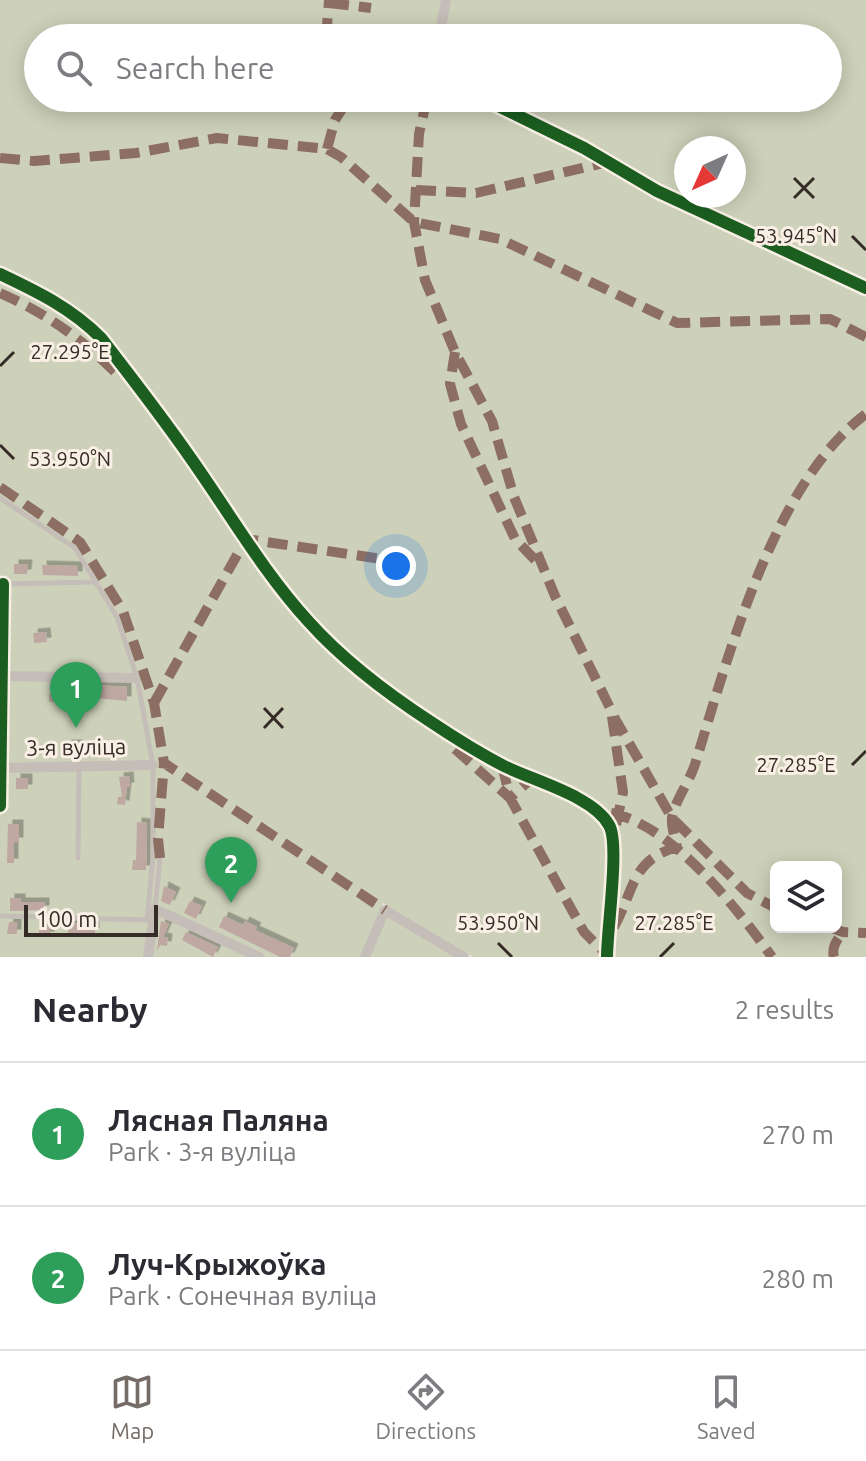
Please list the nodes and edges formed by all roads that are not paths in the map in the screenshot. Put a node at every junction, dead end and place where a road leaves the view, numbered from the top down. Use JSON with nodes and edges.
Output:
{"nodes":[{"id":1,"x":446,"y":0,"type":"edge"},
{"id":2,"x":442,"y":24,"type":"edge"},
{"id":3,"x":511,"y":112,"type":"edge"},
{"id":4,"x":0,"y":274,"type":"edge"},
{"id":5,"x":866,"y":288,"type":"edge"},
{"id":6,"x":0,"y":498,"type":"edge"},
{"id":7,"x":95,"y":582,"type":"junction"},
{"id":8,"x":1,"y":584,"type":"edge"},
{"id":9,"x":1,"y":676,"type":"edge"},
{"id":10,"x":137,"y":678,"type":"junction"},
{"id":11,"x":153,"y":765,"type":"junction"},
{"id":12,"x":79,"y":767,"type":"junction"},
{"id":13,"x":0,"y":768,"type":"edge"},
{"id":14,"x":0,"y":806,"type":"edge"},
{"id":15,"x":78,"y":858,"type":"dead end"},
{"id":16,"x":160,"y":858,"type":"dead end"},
{"id":17,"x":155,"y":909,"type":"junction"},
{"id":18,"x":0,"y":916,"type":"edge"},
{"id":19,"x":148,"y":957,"type":"edge"},
{"id":20,"x":259,"y":957,"type":"edge"},
{"id":21,"x":365,"y":957,"type":"edge"},
{"id":22,"x":464,"y":957,"type":"edge"},
{"id":23,"x":607,"y":957,"type":"edge"}],
"edges":[{"from":1,"to":2,"type":"street"},
{"from":3,"to":5,"type":"street"},
{"from":4,"to":23,"type":"street"},
{"from":6,"to":7,"type":"lane"},
{"from":7,"to":8,"type":"lane"},
{"from":7,"to":10,"type":"lane"},
{"from":8,"to":9,"type":"street"},
{"from":9,"to":10,"type":"street"},
{"from":9,"to":13,"type":"street"},
{"from":10,"to":11,"type":"lane"},
{"from":11,"to":12,"type":"street","name":"3-я вуліца"},
{"from":11,"to":18,"type":"lane"},
{"from":12,"to":13,"type":"street","name":"3-я вуліца"},
{"from":12,"to":15,"type":"lane"},
{"from":13,"to":14,"type":"street"},
{"from":16,"to":17,"type":"lane"},
{"from":17,"to":19,"type":"street"},
{"from":17,"to":20,"type":"street"},
{"from":21,"to":22,"type":"street"}]}
